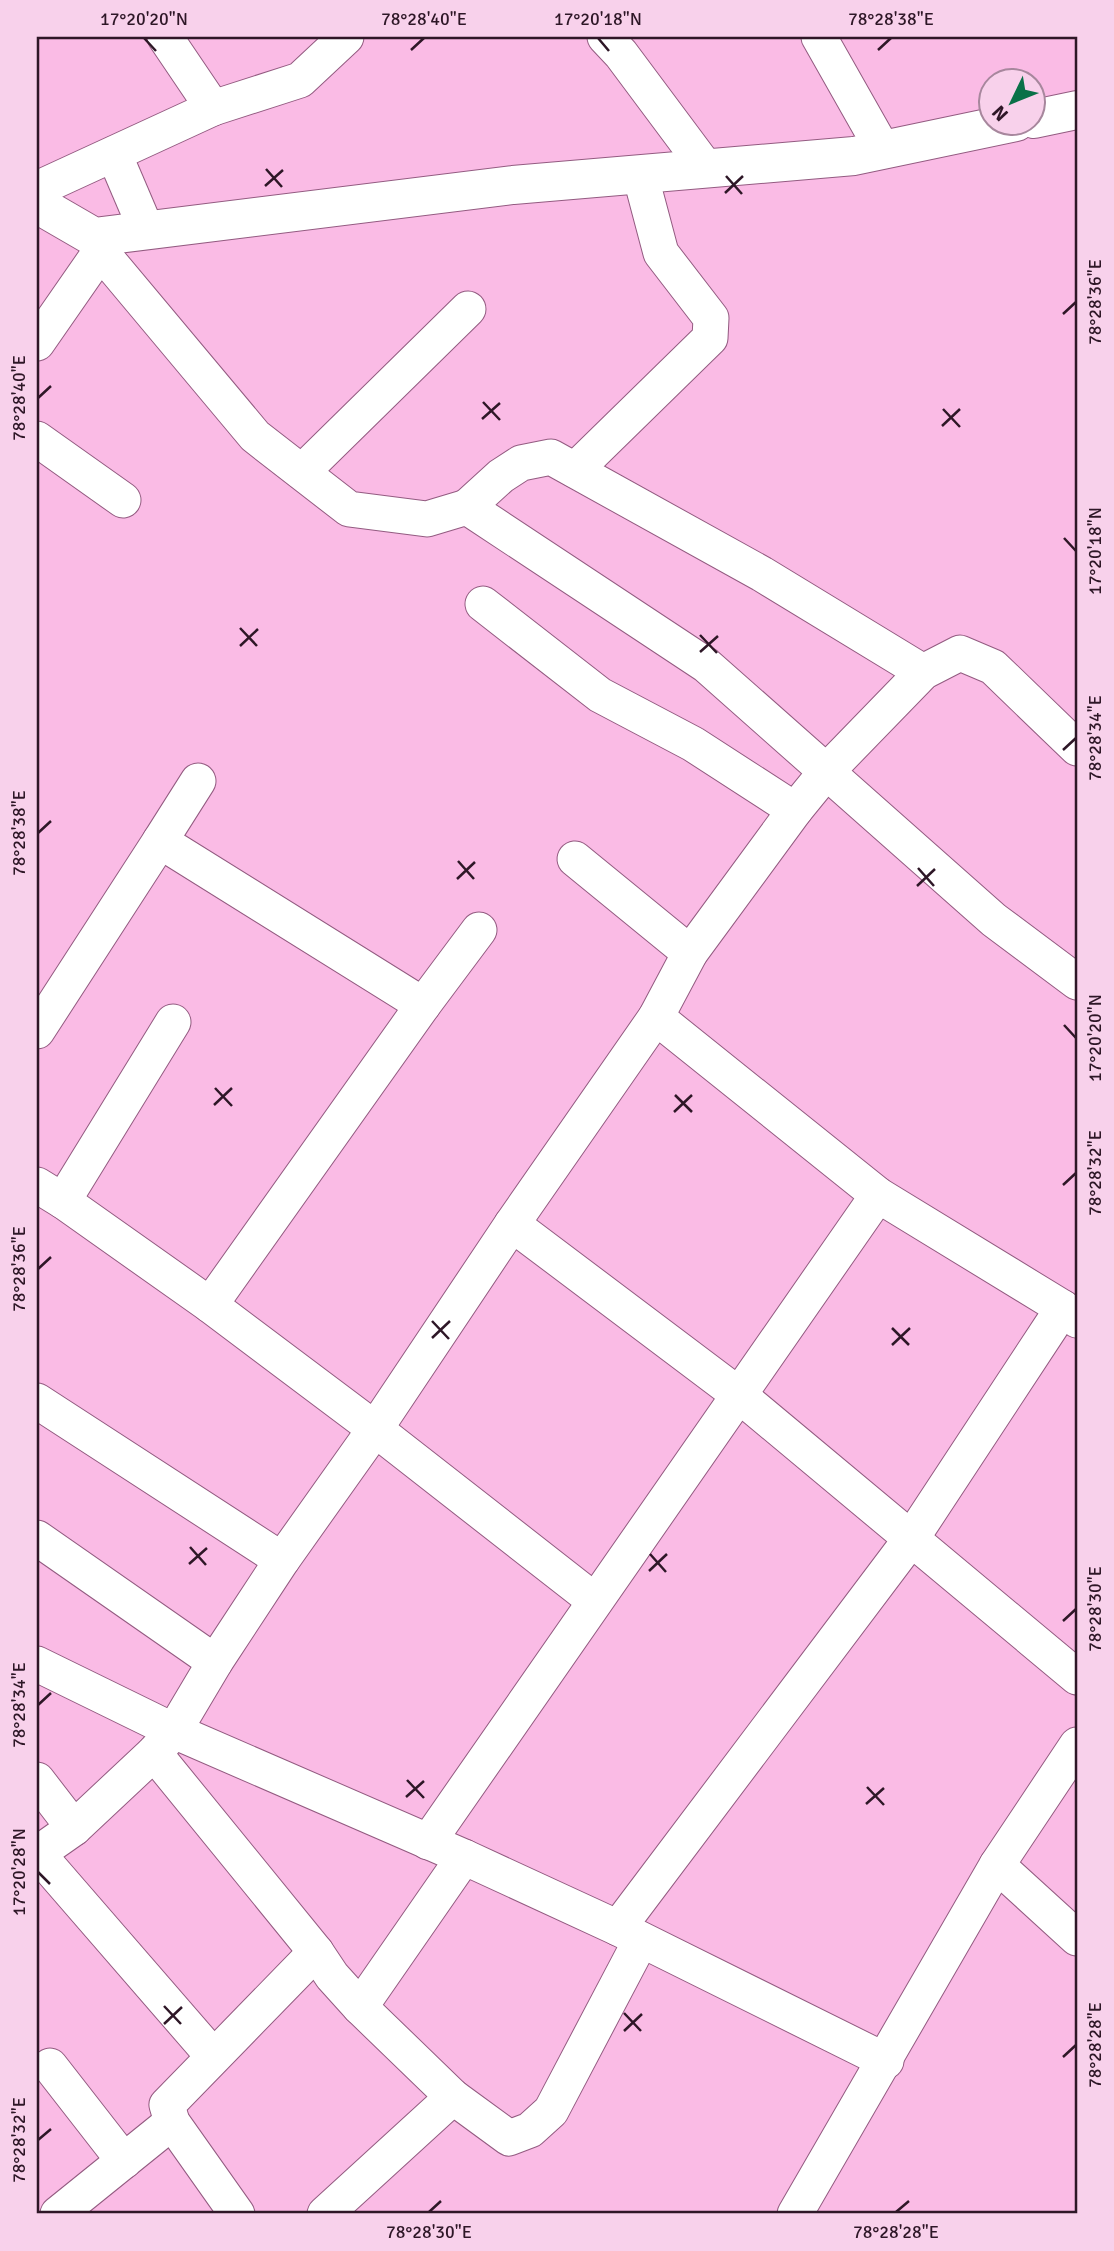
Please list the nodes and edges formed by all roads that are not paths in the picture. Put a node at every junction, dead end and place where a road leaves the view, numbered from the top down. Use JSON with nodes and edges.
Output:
{"nodes":[{"id":1,"x":165,"y":37,"type":"edge"},
{"id":2,"x":346,"y":37,"type":"edge"},
{"id":3,"x":606,"y":37,"type":"edge"},
{"id":4,"x":819,"y":37,"type":"edge"},
{"id":5,"x":214,"y":108,"type":"junction"},
{"id":6,"x":1077,"y":110,"type":"edge"},
{"id":7,"x":1048,"y":116,"type":"edge"},
{"id":8,"x":978,"y":130,"type":"edge"},
{"id":9,"x":883,"y":150,"type":"junction"},
{"id":10,"x":114,"y":154,"type":"junction"},
{"id":11,"x":706,"y":168,"type":"junction"},
{"id":12,"x":640,"y":174,"type":"junction"},
{"id":13,"x":37,"y":189,"type":"edge"},
{"id":14,"x":37,"y":204,"type":"edge"},
{"id":15,"x":120,"y":239,"type":"junction"},
{"id":16,"x":468,"y":309,"type":"dead end"},
{"id":17,"x":37,"y":343,"type":"edge"},
{"id":18,"x":37,"y":439,"type":"edge"},
{"id":19,"x":575,"y":470,"type":"junction"},
{"id":20,"x":302,"y":472,"type":"junction"},
{"id":21,"x":123,"y":500,"type":"dead end"},
{"id":22,"x":467,"y":507,"type":"junction"},
{"id":23,"x":483,"y":604,"type":"dead end"},
{"id":24,"x":923,"y":672,"type":"junction"},
{"id":25,"x":1077,"y":748,"type":"edge"},
{"id":26,"x":827,"y":772,"type":"junction"},
{"id":27,"x":198,"y":781,"type":"dead end"},
{"id":28,"x":795,"y":810,"type":"junction"},
{"id":29,"x":160,"y":841,"type":"junction"},
{"id":30,"x":575,"y":859,"type":"dead end"},
{"id":31,"x":479,"y":930,"type":"dead end"},
{"id":32,"x":690,"y":953,"type":"junction"},
{"id":33,"x":1077,"y":982,"type":"edge"},
{"id":34,"x":423,"y":1005,"type":"junction"},
{"id":35,"x":656,"y":1017,"type":"junction"},
{"id":36,"x":173,"y":1022,"type":"dead end"},
{"id":37,"x":37,"y":1031,"type":"edge"},
{"id":38,"x":50,"y":1193,"type":"edge"},
{"id":39,"x":878,"y":1195,"type":"junction"},
{"id":40,"x":512,"y":1224,"type":"junction"},
{"id":41,"x":210,"y":1305,"type":"junction"},
{"id":42,"x":1070,"y":1314,"type":"edge"},
{"id":43,"x":739,"y":1395,"type":"junction"},
{"id":44,"x":37,"y":1402,"type":"edge"},
{"id":45,"x":375,"y":1429,"type":"junction"},
{"id":46,"x":37,"y":1538,"type":"edge"},
{"id":47,"x":911,"y":1539,"type":"junction"},
{"id":48,"x":282,"y":1560,"type":"junction"},
{"id":49,"x":595,"y":1601,"type":"junction"},
{"id":50,"x":215,"y":1662,"type":"junction"},
{"id":51,"x":37,"y":1664,"type":"edge"},
{"id":52,"x":1077,"y":1677,"type":"edge"},
{"id":53,"x":164,"y":1742,"type":"junction"},
{"id":54,"x":1077,"y":1745,"type":"edge"},
{"id":55,"x":37,"y":1780,"type":"edge"},
{"id":56,"x":74,"y":1828,"type":"junction"},
{"id":57,"x":428,"y":1842,"type":"junction"},
{"id":58,"x":37,"y":1854,"type":"edge"},
{"id":59,"x":464,"y":1857,"type":"junction"},
{"id":60,"x":998,"y":1865,"type":"junction"},
{"id":61,"x":630,"y":1934,"type":"junction"},
{"id":62,"x":1077,"y":1938,"type":"edge"},
{"id":63,"x":316,"y":1952,"type":"junction"},
{"id":64,"x":360,"y":2007,"type":"junction"},
{"id":65,"x":213,"y":2056,"type":"junction"},
{"id":66,"x":886,"y":2061,"type":"junction"},
{"id":67,"x":50,"y":2066,"type":"dead end"},
{"id":68,"x":453,"y":2097,"type":"junction"},
{"id":69,"x":172,"y":2122,"type":"junction"},
{"id":70,"x":124,"y":2161,"type":"junction"},
{"id":71,"x":347,"y":2207,"type":"edge"},
{"id":72,"x":58,"y":2214,"type":"edge"},
{"id":73,"x":237,"y":2214,"type":"edge"},
{"id":74,"x":795,"y":2214,"type":"edge"}],
"edges":[{"from":1,"to":5,"type":"street"},
{"from":2,"to":5,"type":"street"},
{"from":3,"to":11,"type":"street"},
{"from":4,"to":9,"type":"street"},
{"from":5,"to":10,"type":"street"},
{"from":6,"to":7,"type":"street"},
{"from":8,"to":9,"type":"street"},
{"from":9,"to":11,"type":"street"},
{"from":10,"to":13,"type":"street"},
{"from":10,"to":15,"type":"street"},
{"from":11,"to":12,"type":"street"},
{"from":12,"to":15,"type":"street"},
{"from":12,"to":19,"type":"street"},
{"from":14,"to":15,"type":"street"},
{"from":15,"to":17,"type":"street"},
{"from":15,"to":20,"type":"street"},
{"from":16,"to":20,"type":"street"},
{"from":18,"to":21,"type":"street"},
{"from":19,"to":22,"type":"street"},
{"from":19,"to":24,"type":"street"},
{"from":20,"to":22,"type":"street"},
{"from":22,"to":26,"type":"street"},
{"from":23,"to":28,"type":"street"},
{"from":24,"to":25,"type":"street"},
{"from":24,"to":26,"type":"street"},
{"from":26,"to":28,"type":"street"},
{"from":26,"to":33,"type":"street"},
{"from":27,"to":29,"type":"street"},
{"from":28,"to":32,"type":"street"},
{"from":29,"to":34,"type":"street"},
{"from":29,"to":37,"type":"street"},
{"from":30,"to":32,"type":"street"},
{"from":31,"to":34,"type":"street"},
{"from":32,"to":35,"type":"street"},
{"from":34,"to":41,"type":"street"},
{"from":35,"to":39,"type":"street"},
{"from":35,"to":40,"type":"street"},
{"from":36,"to":38,"type":"street"},
{"from":38,"to":41,"type":"street"},
{"from":39,"to":42,"type":"street"},
{"from":39,"to":43,"type":"street"},
{"from":40,"to":43,"type":"street"},
{"from":40,"to":45,"type":"street"},
{"from":41,"to":45,"type":"street"},
{"from":42,"to":47,"type":"street"},
{"from":43,"to":47,"type":"street"},
{"from":43,"to":49,"type":"street"},
{"from":44,"to":48,"type":"street"},
{"from":45,"to":48,"type":"street"},
{"from":45,"to":49,"type":"street"},
{"from":46,"to":50,"type":"street"},
{"from":47,"to":52,"type":"street"},
{"from":47,"to":61,"type":"street"},
{"from":48,"to":50,"type":"street"},
{"from":49,"to":57,"type":"street"},
{"from":50,"to":53,"type":"street"},
{"from":51,"to":53,"type":"street"},
{"from":53,"to":56,"type":"street"},
{"from":53,"to":57,"type":"street"},
{"from":53,"to":63,"type":"street"},
{"from":54,"to":60,"type":"street"},
{"from":55,"to":56,"type":"street"},
{"from":56,"to":58,"type":"street"},
{"from":57,"to":59,"type":"street"},
{"from":58,"to":65,"type":"street"},
{"from":59,"to":61,"type":"street"},
{"from":59,"to":64,"type":"street"},
{"from":60,"to":62,"type":"street"},
{"from":60,"to":66,"type":"street"},
{"from":61,"to":66,"type":"street"},
{"from":61,"to":68,"type":"street"},
{"from":63,"to":64,"type":"street"},
{"from":63,"to":65,"type":"street"},
{"from":64,"to":68,"type":"street"},
{"from":65,"to":69,"type":"street"},
{"from":66,"to":74,"type":"street"},
{"from":67,"to":70,"type":"street"},
{"from":68,"to":71,"type":"street"},
{"from":69,"to":70,"type":"street"},
{"from":69,"to":73,"type":"street"},
{"from":70,"to":72,"type":"street"}]}
